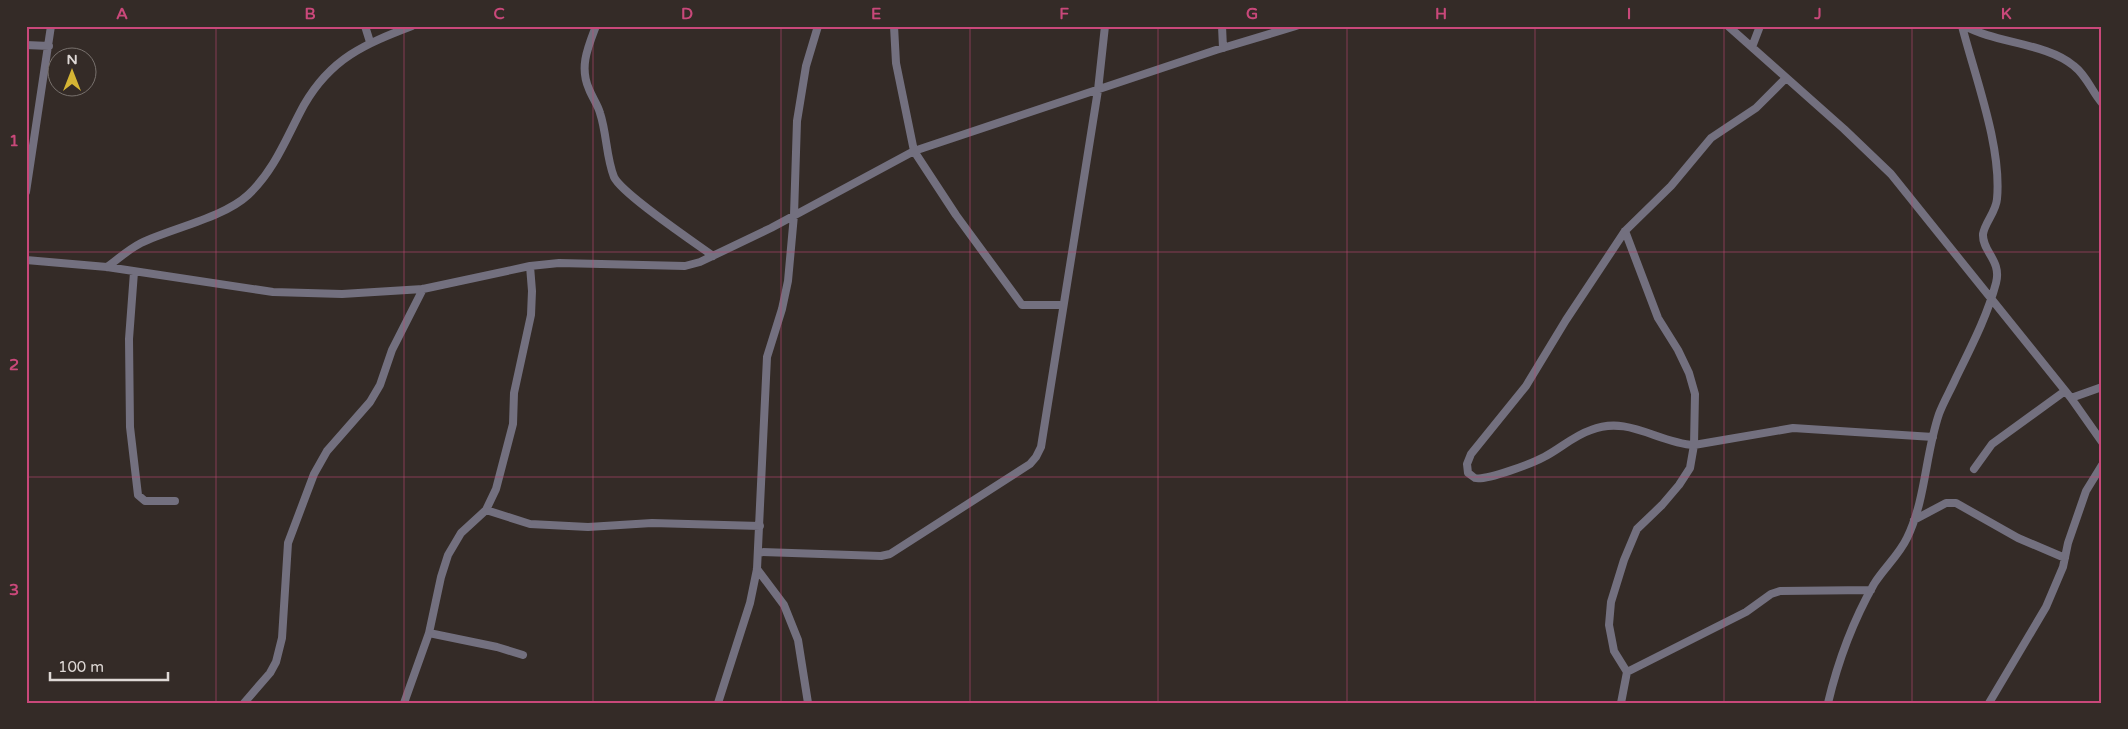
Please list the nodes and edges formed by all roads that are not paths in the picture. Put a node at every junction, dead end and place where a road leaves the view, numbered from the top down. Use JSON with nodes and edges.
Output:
{"nodes":[{"id":1,"x":51,"y":26,"type":"edge"},
{"id":2,"x":365,"y":26,"type":"edge"},
{"id":3,"x":412,"y":26,"type":"edge"},
{"id":4,"x":596,"y":26,"type":"edge"},
{"id":5,"x":818,"y":26,"type":"edge"},
{"id":6,"x":894,"y":26,"type":"edge"},
{"id":7,"x":1105,"y":26,"type":"edge"},
{"id":8,"x":1222,"y":26,"type":"edge"},
{"id":9,"x":1296,"y":26,"type":"edge"},
{"id":10,"x":1728,"y":26,"type":"edge"},
{"id":11,"x":1760,"y":26,"type":"edge"},
{"id":12,"x":1963,"y":26,"type":"edge"},
{"id":13,"x":370,"y":42,"type":"junction"},
{"id":14,"x":26,"y":45,"type":"edge"},
{"id":15,"x":49,"y":46,"type":"junction"},
{"id":16,"x":1752,"y":47,"type":"junction"},
{"id":17,"x":1223,"y":48,"type":"junction"},
{"id":18,"x":1786,"y":78,"type":"junction"},
{"id":19,"x":1098,"y":90,"type":"junction"},
{"id":20,"x":2102,"y":103,"type":"edge"},
{"id":21,"x":914,"y":151,"type":"junction"},
{"id":22,"x":26,"y":192,"type":"edge"},
{"id":23,"x":794,"y":215,"type":"junction"},
{"id":24,"x":1625,"y":230,"type":"junction"},
{"id":25,"x":713,"y":256,"type":"junction"},
{"id":26,"x":26,"y":260,"type":"edge"},
{"id":27,"x":530,"y":266,"type":"junction"},
{"id":28,"x":107,"y":267,"type":"junction"},
{"id":29,"x":134,"y":272,"type":"junction"},
{"id":30,"x":423,"y":289,"type":"junction"},
{"id":31,"x":1991,"y":301,"type":"junction"},
{"id":32,"x":1063,"y":305,"type":"junction"},
{"id":33,"x":2102,"y":387,"type":"edge"},
{"id":34,"x":2065,"y":391,"type":"junction"},
{"id":35,"x":2071,"y":398,"type":"junction"},
{"id":36,"x":1932,"y":437,"type":"junction"},
{"id":37,"x":2102,"y":442,"type":"edge"},
{"id":38,"x":1694,"y":445,"type":"junction"},
{"id":39,"x":2102,"y":466,"type":"edge"},
{"id":40,"x":1974,"y":469,"type":"dead end"},
{"id":41,"x":175,"y":501,"type":"dead end"},
{"id":42,"x":486,"y":510,"type":"junction"},
{"id":43,"x":1914,"y":520,"type":"junction"},
{"id":44,"x":760,"y":526,"type":"junction"},
{"id":45,"x":758,"y":552,"type":"junction"},
{"id":46,"x":2065,"y":558,"type":"junction"},
{"id":47,"x":757,"y":569,"type":"junction"},
{"id":48,"x":1871,"y":590,"type":"junction"},
{"id":49,"x":429,"y":633,"type":"junction"},
{"id":50,"x":523,"y":654,"type":"dead end"},
{"id":51,"x":1627,"y":672,"type":"junction"},
{"id":52,"x":244,"y":703,"type":"edge"},
{"id":53,"x":404,"y":703,"type":"edge"},
{"id":54,"x":718,"y":703,"type":"edge"},
{"id":55,"x":808,"y":703,"type":"edge"},
{"id":56,"x":1621,"y":703,"type":"edge"},
{"id":57,"x":1828,"y":703,"type":"edge"},
{"id":58,"x":1989,"y":703,"type":"edge"}],
"edges":[{"from":1,"to":15,"type":"street"},
{"from":2,"to":13,"type":"street"},
{"from":3,"to":13,"type":"street"},
{"from":4,"to":25,"type":"street"},
{"from":5,"to":23,"type":"street"},
{"from":6,"to":21,"type":"street"},
{"from":7,"to":19,"type":"street"},
{"from":8,"to":17,"type":"street"},
{"from":9,"to":17,"type":"street"},
{"from":10,"to":16,"type":"street"},
{"from":11,"to":16,"type":"street"},
{"from":12,"to":20,"type":"street"},
{"from":12,"to":31,"type":"street"},
{"from":13,"to":28,"type":"street"},
{"from":14,"to":15,"type":"street"},
{"from":15,"to":22,"type":"street"},
{"from":16,"to":18,"type":"street"},
{"from":17,"to":19,"type":"street"},
{"from":18,"to":24,"type":"street"},
{"from":18,"to":31,"type":"street"},
{"from":19,"to":21,"type":"street"},
{"from":19,"to":32,"type":"street"},
{"from":21,"to":23,"type":"street"},
{"from":21,"to":32,"type":"street"},
{"from":23,"to":25,"type":"street"},
{"from":23,"to":44,"type":"street"},
{"from":24,"to":38,"type":"street"},
{"from":24,"to":38,"type":"street"},
{"from":25,"to":27,"type":"street"},
{"from":26,"to":28,"type":"street"},
{"from":27,"to":30,"type":"street"},
{"from":27,"to":42,"type":"street"},
{"from":28,"to":29,"type":"street"},
{"from":29,"to":30,"type":"street"},
{"from":29,"to":41,"type":"street"},
{"from":30,"to":52,"type":"street"},
{"from":31,"to":34,"type":"street"},
{"from":31,"to":36,"type":"street"},
{"from":32,"to":45,"type":"street"},
{"from":33,"to":35,"type":"street"},
{"from":34,"to":35,"type":"street"},
{"from":34,"to":40,"type":"street"},
{"from":35,"to":37,"type":"street"},
{"from":36,"to":38,"type":"street"},
{"from":36,"to":43,"type":"street"},
{"from":38,"to":51,"type":"street"},
{"from":39,"to":46,"type":"street"},
{"from":42,"to":44,"type":"street"},
{"from":42,"to":49,"type":"street"},
{"from":43,"to":46,"type":"street"},
{"from":43,"to":48,"type":"street"},
{"from":44,"to":45,"type":"street"},
{"from":45,"to":47,"type":"street"},
{"from":46,"to":58,"type":"street"},
{"from":47,"to":54,"type":"street"},
{"from":47,"to":55,"type":"street"},
{"from":48,"to":51,"type":"street"},
{"from":48,"to":57,"type":"street"},
{"from":49,"to":50,"type":"street"},
{"from":49,"to":53,"type":"street"},
{"from":51,"to":56,"type":"street"}]}
